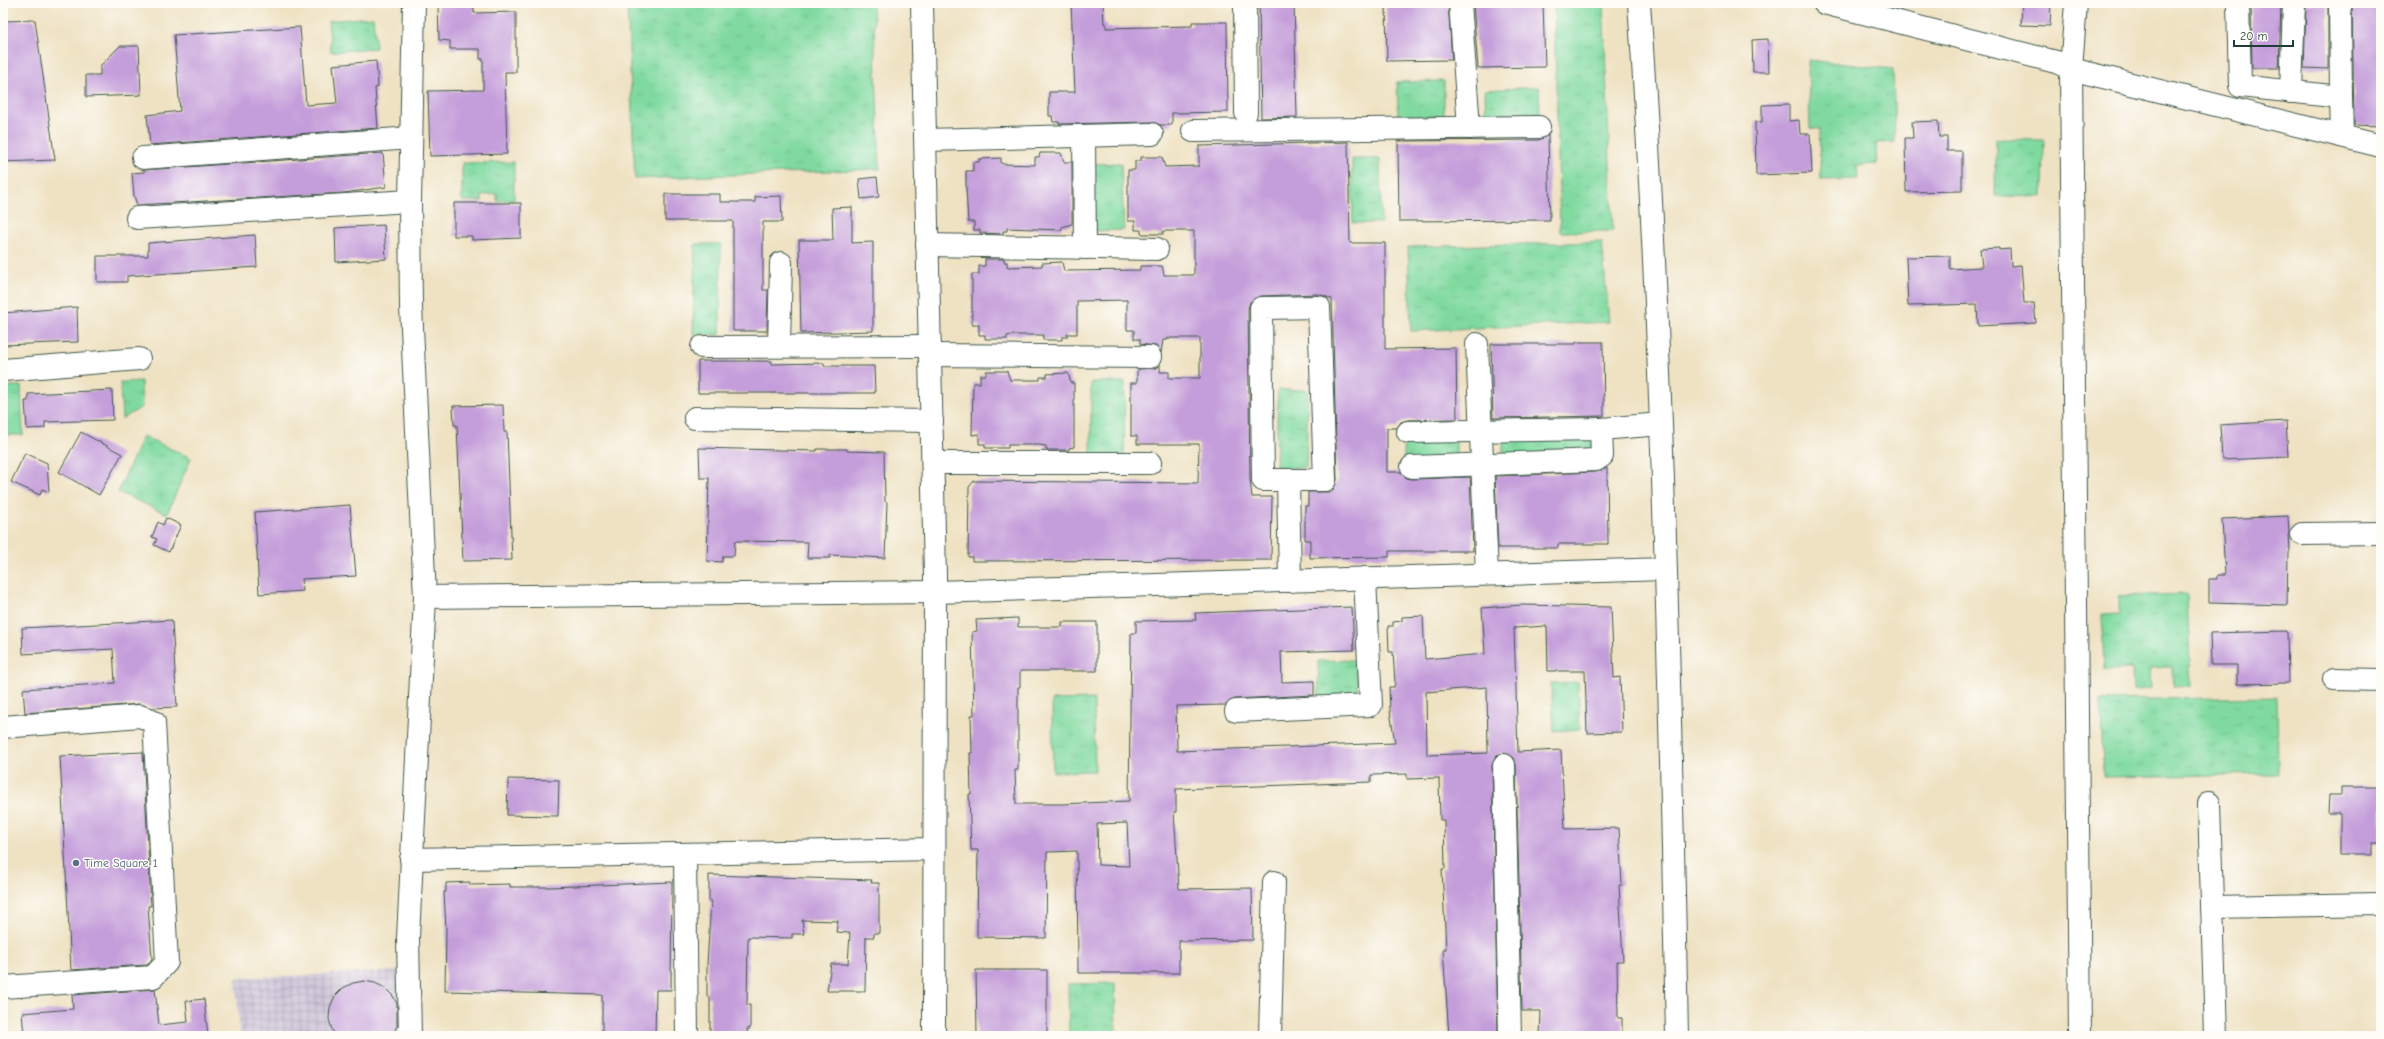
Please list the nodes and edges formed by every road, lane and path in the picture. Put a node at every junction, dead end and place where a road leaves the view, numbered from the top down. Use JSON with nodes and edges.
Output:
{"nodes":[{"id":1,"x":414,"y":3,"type":"edge"},
{"id":2,"x":922,"y":3,"type":"edge"},
{"id":3,"x":1245,"y":3,"type":"edge"},
{"id":4,"x":1460,"y":3,"type":"edge"},
{"id":5,"x":1639,"y":3,"type":"edge"},
{"id":6,"x":1824,"y":3,"type":"edge"},
{"id":7,"x":2076,"y":3,"type":"edge"},
{"id":8,"x":2238,"y":3,"type":"edge"},
{"id":9,"x":2294,"y":3,"type":"edge"},
{"id":10,"x":2340,"y":3,"type":"edge"},
{"id":11,"x":2070,"y":69,"type":"junction"},
{"id":12,"x":2291,"y":92,"type":"junction"},
{"id":13,"x":2341,"y":97,"type":"junction"},
{"id":14,"x":1246,"y":113,"type":"dead end"},
{"id":15,"x":1539,"y":127,"type":"dead end"},
{"id":16,"x":1469,"y":128,"type":"junction"},
{"id":17,"x":1193,"y":131,"type":"dead end"},
{"id":18,"x":1152,"y":134,"type":"dead end"},
{"id":19,"x":1084,"y":136,"type":"junction"},
{"id":20,"x":2342,"y":136,"type":"junction"},
{"id":21,"x":411,"y":138,"type":"junction"},
{"id":22,"x":926,"y":140,"type":"junction"},
{"id":23,"x":2381,"y":146,"type":"edge"},
{"id":24,"x":143,"y":158,"type":"dead end"},
{"id":25,"x":410,"y":201,"type":"junction"},
{"id":26,"x":137,"y":218,"type":"dead end"},
{"id":27,"x":926,"y":245,"type":"junction"},
{"id":28,"x":1085,"y":248,"type":"junction"},
{"id":29,"x":1157,"y":249,"type":"dead end"},
{"id":30,"x":781,"y":263,"type":"dead end"},
{"id":31,"x":1477,"y":344,"type":"dead end"},
{"id":32,"x":779,"y":346,"type":"junction"},
{"id":33,"x":702,"y":347,"type":"dead end"},
{"id":34,"x":930,"y":351,"type":"junction"},
{"id":35,"x":1150,"y":358,"type":"dead end"},
{"id":36,"x":139,"y":359,"type":"dead end"},
{"id":37,"x":3,"y":370,"type":"edge"},
{"id":38,"x":695,"y":418,"type":"dead end"},
{"id":39,"x":932,"y":420,"type":"junction"},
{"id":40,"x":1660,"y":424,"type":"junction"},
{"id":41,"x":1601,"y":429,"type":"junction"},
{"id":42,"x":1481,"y":431,"type":"junction"},
{"id":43,"x":1408,"y":432,"type":"dead end"},
{"id":44,"x":933,"y":463,"type":"junction"},
{"id":45,"x":1150,"y":463,"type":"dead end"},
{"id":46,"x":1482,"y":463,"type":"junction"},
{"id":47,"x":1412,"y":467,"type":"dead end"},
{"id":48,"x":1288,"y":480,"type":"junction"},
{"id":49,"x":2302,"y":534,"type":"dead end"},
{"id":50,"x":2381,"y":534,"type":"edge"},
{"id":51,"x":1665,"y":568,"type":"junction"},
{"id":52,"x":1487,"y":574,"type":"junction"},
{"id":53,"x":1364,"y":578,"type":"junction"},
{"id":54,"x":1290,"y":581,"type":"junction"},
{"id":55,"x":935,"y":592,"type":"junction"},
{"id":56,"x":425,"y":597,"type":"junction"},
{"id":57,"x":2334,"y":679,"type":"dead end"},
{"id":58,"x":2381,"y":680,"type":"edge"},
{"id":59,"x":1236,"y":711,"type":"dead end"},
{"id":60,"x":3,"y":727,"type":"edge"},
{"id":61,"x":1504,"y":765,"type":"dead end"},
{"id":62,"x":2209,"y":803,"type":"dead end"},
{"id":63,"x":934,"y":849,"type":"junction"},
{"id":64,"x":685,"y":854,"type":"junction"},
{"id":65,"x":411,"y":859,"type":"junction"},
{"id":66,"x":1274,"y":882,"type":"dead end"},
{"id":67,"x":2381,"y":904,"type":"edge"},
{"id":68,"x":2212,"y":907,"type":"junction"},
{"id":69,"x":3,"y":987,"type":"edge"},
{"id":70,"x":410,"y":1036,"type":"edge"},
{"id":71,"x":687,"y":1036,"type":"edge"},
{"id":72,"x":934,"y":1036,"type":"edge"},
{"id":73,"x":1270,"y":1036,"type":"edge"},
{"id":74,"x":1510,"y":1036,"type":"edge"},
{"id":75,"x":1677,"y":1036,"type":"edge"},
{"id":76,"x":2080,"y":1036,"type":"edge"},
{"id":77,"x":2216,"y":1036,"type":"edge"}],
"edges":[{"from":1,"to":21,"type":"street"},
{"from":2,"to":22,"type":"street"},
{"from":3,"to":14,"type":"street"},
{"from":4,"to":16,"type":"street"},
{"from":5,"to":40,"type":"street"},
{"from":6,"to":11,"type":"street"},
{"from":7,"to":11,"type":"street"},
{"from":8,"to":12,"type":"street"},
{"from":9,"to":12,"type":"street"},
{"from":10,"to":13,"type":"street"},
{"from":11,"to":20,"type":"street"},
{"from":11,"to":76,"type":"street"},
{"from":12,"to":13,"type":"street"},
{"from":13,"to":20,"type":"street"},
{"from":15,"to":16,"type":"street"},
{"from":16,"to":17,"type":"street"},
{"from":18,"to":19,"type":"street"},
{"from":19,"to":22,"type":"street"},
{"from":19,"to":28,"type":"street"},
{"from":20,"to":23,"type":"street"},
{"from":21,"to":24,"type":"street"},
{"from":21,"to":25,"type":"street"},
{"from":22,"to":27,"type":"street"},
{"from":25,"to":26,"type":"street"},
{"from":25,"to":56,"type":"street"},
{"from":27,"to":28,"type":"street"},
{"from":27,"to":34,"type":"street"},
{"from":28,"to":29,"type":"street"},
{"from":30,"to":32,"type":"street"},
{"from":31,"to":42,"type":"street"},
{"from":32,"to":33,"type":"street"},
{"from":32,"to":34,"type":"street"},
{"from":34,"to":35,"type":"street"},
{"from":34,"to":39,"type":"street"},
{"from":36,"to":37,"type":"street"},
{"from":38,"to":39,"type":"street"},
{"from":39,"to":44,"type":"street"},
{"from":40,"to":41,"type":"street"},
{"from":40,"to":51,"type":"street"},
{"from":41,"to":42,"type":"street"},
{"from":41,"to":46,"type":"street"},
{"from":42,"to":43,"type":"street"},
{"from":42,"to":46,"type":"street"},
{"from":44,"to":45,"type":"street"},
{"from":44,"to":55,"type":"street"},
{"from":46,"to":47,"type":"street"},
{"from":46,"to":52,"type":"street"},
{"from":48,"to":48,"type":"street"},
{"from":48,"to":54,"type":"street"},
{"from":49,"to":50,"type":"street"},
{"from":51,"to":52,"type":"street"},
{"from":51,"to":75,"type":"street"},
{"from":52,"to":53,"type":"street"},
{"from":53,"to":54,"type":"street"},
{"from":53,"to":59,"type":"street"},
{"from":54,"to":55,"type":"street"},
{"from":55,"to":56,"type":"street"},
{"from":55,"to":63,"type":"street"},
{"from":56,"to":65,"type":"street"},
{"from":57,"to":58,"type":"street"},
{"from":60,"to":69,"type":"street"},
{"from":61,"to":74,"type":"street"},
{"from":62,"to":68,"type":"street"},
{"from":63,"to":64,"type":"street"},
{"from":63,"to":72,"type":"street"},
{"from":64,"to":65,"type":"street"},
{"from":64,"to":71,"type":"street"},
{"from":65,"to":70,"type":"street"},
{"from":66,"to":73,"type":"street"},
{"from":67,"to":68,"type":"street"},
{"from":68,"to":77,"type":"street"}]}
